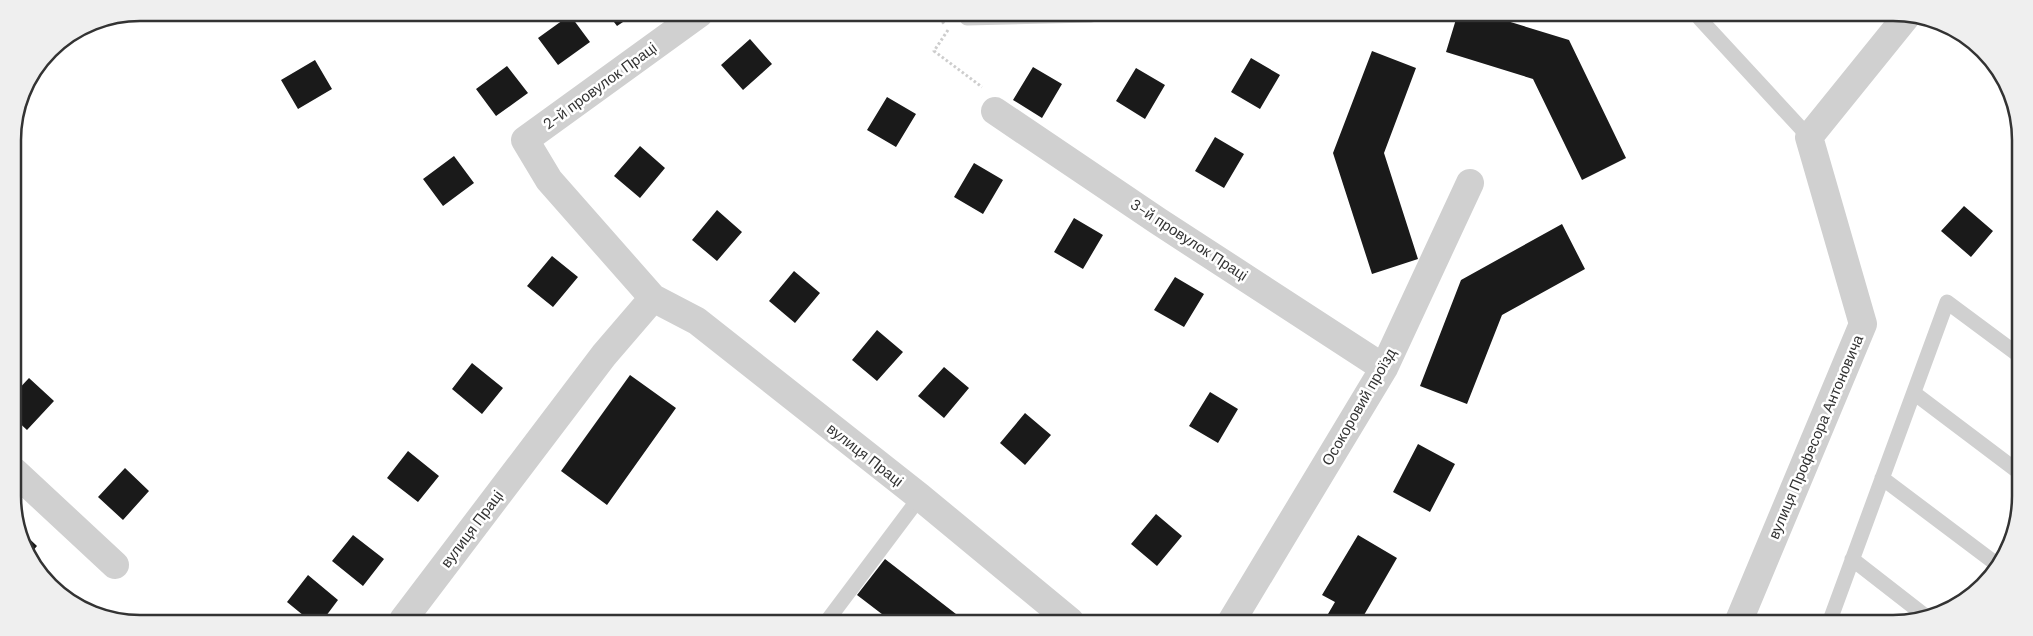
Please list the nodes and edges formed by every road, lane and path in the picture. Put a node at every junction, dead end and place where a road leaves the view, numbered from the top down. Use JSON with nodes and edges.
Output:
{"nodes":[{"id":1,"x":689,"y":21,"type":"edge"},
{"id":2,"x":941,"y":21,"type":"edge"},
{"id":3,"x":1702,"y":21,"type":"edge"},
{"id":4,"x":1902,"y":22,"type":"edge"},
{"id":5,"x":995,"y":111,"type":"joint"},
{"id":6,"x":1808,"y":137,"type":"junction"},
{"id":7,"x":524,"y":140,"type":"joint"},
{"id":8,"x":1470,"y":183,"type":"dead end"},
{"id":9,"x":653,"y":298,"type":"junction"},
{"id":10,"x":2012,"y":350,"type":"edge"},
{"id":11,"x":1384,"y":368,"type":"junction"},
{"id":12,"x":1914,"y":393,"type":"junction"},
{"id":13,"x":2012,"y":467,"type":"edge"},
{"id":14,"x":21,"y":478,"type":"edge"},
{"id":15,"x":1882,"y":478,"type":"junction"},
{"id":16,"x":920,"y":497,"type":"junction"},
{"id":17,"x":1852,"y":559,"type":"junction"},
{"id":18,"x":1993,"y":561,"type":"edge"},
{"id":19,"x":115,"y":565,"type":"dead end"},
{"id":20,"x":1919,"y":611,"type":"edge"},
{"id":21,"x":1062,"y":614,"type":"edge"},
{"id":22,"x":1236,"y":614,"type":"edge"},
{"id":23,"x":1742,"y":614,"type":"edge"},
{"id":24,"x":1832,"y":614,"type":"edge"},
{"id":25,"x":407,"y":615,"type":"edge"},
{"id":26,"x":833,"y":615,"type":"edge"}],
"edges":[{"from":1,"to":7,"type":"street","name":"2-й провулок Праці"},
{"from":2,"to":5,"type":"path"},
{"from":3,"to":6,"type":"lane"},
{"from":4,"to":6,"type":"street"},
{"from":5,"to":11,"type":"street","name":"3-й провулок Праці"},
{"from":6,"to":23,"type":"street","name":"вулиця Професора Антоновича"},
{"from":7,"to":9,"type":"street","name":"вулиця Праці"},
{"from":8,"to":11,"type":"street","name":"Осокоровий проїзд"},
{"from":9,"to":16,"type":"street","name":"вулиця Праці"},
{"from":9,"to":25,"type":"street","name":"вулиця Праці"},
{"from":10,"to":12,"type":"lane"},
{"from":11,"to":22,"type":"street","name":"Осокоровий проїзд"},
{"from":12,"to":13,"type":"lane"},
{"from":12,"to":15,"type":"lane"},
{"from":14,"to":19,"type":"street"},
{"from":15,"to":17,"type":"lane"},
{"from":15,"to":18,"type":"lane"},
{"from":16,"to":21,"type":"street","name":"вулиця Праці"},
{"from":16,"to":26,"type":"lane"},
{"from":17,"to":20,"type":"lane"},
{"from":17,"to":24,"type":"lane"}]}
